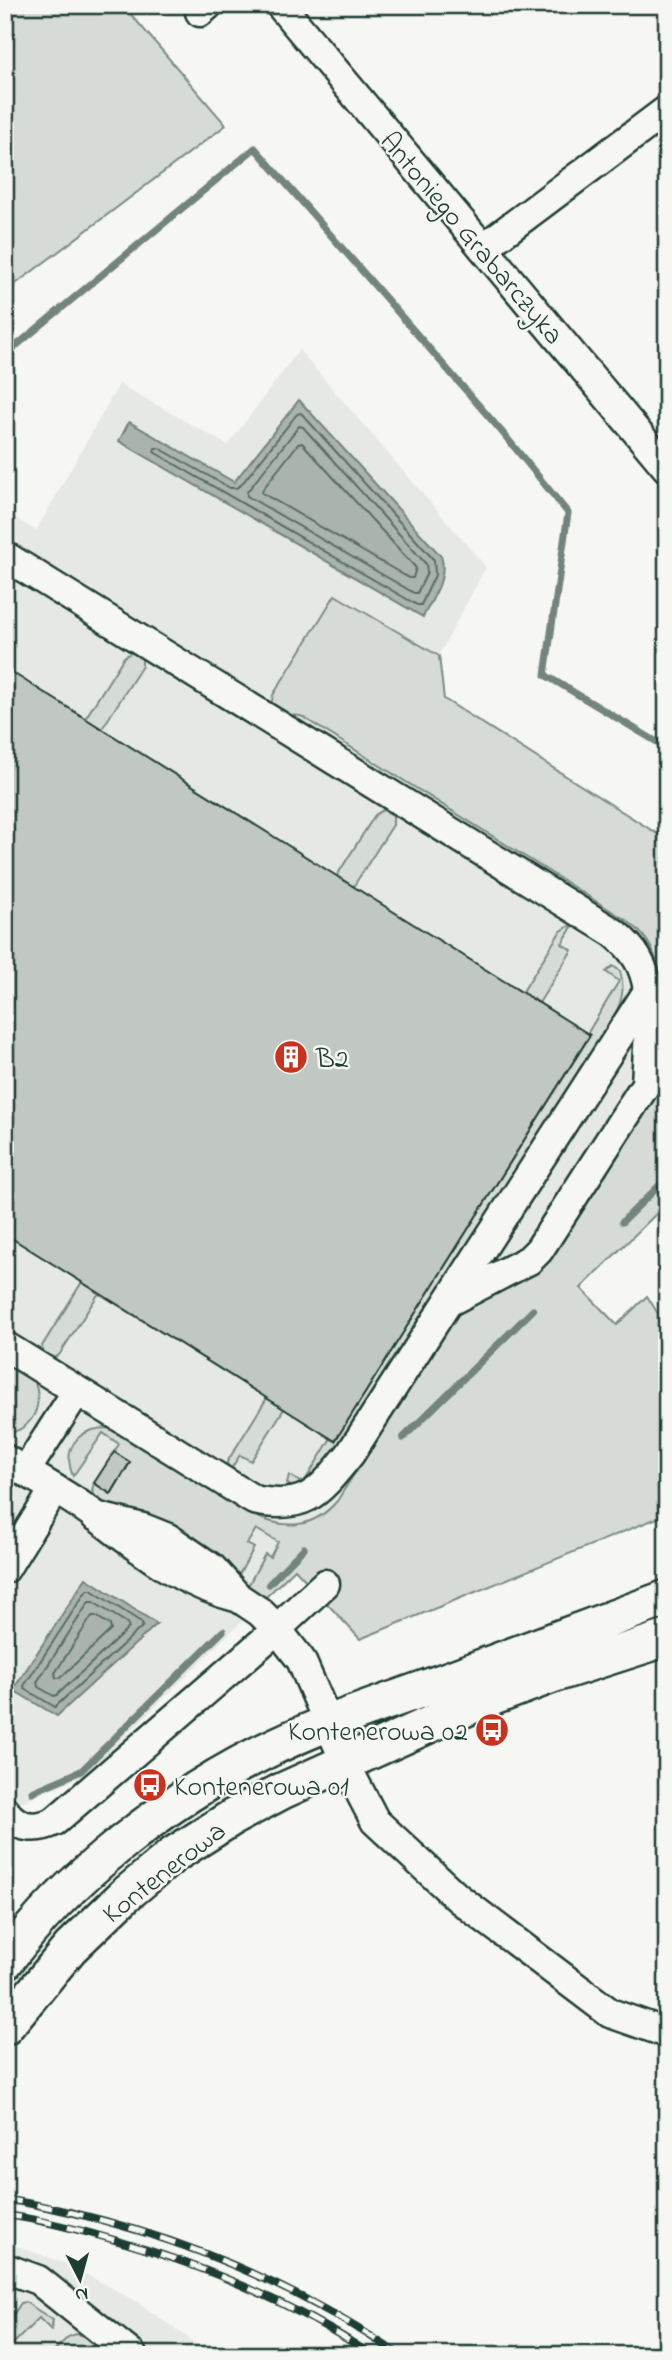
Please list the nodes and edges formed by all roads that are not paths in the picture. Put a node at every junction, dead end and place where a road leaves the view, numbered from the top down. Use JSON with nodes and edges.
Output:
{"nodes":[{"id":1,"x":280,"y":5,"type":"edge"},
{"id":2,"x":667,"y":110,"type":"edge"},
{"id":3,"x":483,"y":248,"type":"junction"},
{"id":4,"x":667,"y":468,"type":"edge"},
{"id":5,"x":5,"y":556,"type":"edge"},
{"id":6,"x":648,"y":991,"type":"junction"},
{"id":7,"x":450,"y":1301,"type":"junction"},
{"id":8,"x":5,"y":1346,"type":"edge"},
{"id":9,"x":77,"y":1391,"type":"junction"},
{"id":10,"x":15,"y":1466,"type":"edge"},
{"id":11,"x":54,"y":1490,"type":"junction"},
{"id":12,"x":5,"y":1569,"type":"edge"},
{"id":13,"x":325,"y":1584,"type":"dead end"},
{"id":14,"x":667,"y":1598,"type":"edge"},
{"id":15,"x":277,"y":1629,"type":"junction"},
{"id":16,"x":667,"y":1637,"type":"edge"},
{"id":17,"x":330,"y":1723,"type":"junction"},
{"id":18,"x":345,"y":1762,"type":"junction"},
{"id":19,"x":5,"y":1811,"type":"edge"},
{"id":20,"x":5,"y":1962,"type":"edge"},
{"id":21,"x":5,"y":2027,"type":"edge"},
{"id":22,"x":667,"y":2033,"type":"edge"},
{"id":23,"x":5,"y":2268,"type":"edge"},
{"id":24,"x":132,"y":2355,"type":"edge"}],
"edges":[{"from":1,"to":3,"type":"street","name":"Antoniego Grabarczyka"},
{"from":2,"to":3,"type":"street"},
{"from":3,"to":4,"type":"street","name":"Antoniego Grabarczyka"},
{"from":5,"to":6,"type":"street"},
{"from":6,"to":7,"type":"street"},
{"from":6,"to":7,"type":"street"},
{"from":7,"to":9,"type":"street"},
{"from":8,"to":9,"type":"street"},
{"from":9,"to":10,"type":"street"},
{"from":10,"to":11,"type":"street"},
{"from":11,"to":12,"type":"street"},
{"from":11,"to":15,"type":"street"},
{"from":13,"to":15,"type":"street"},
{"from":14,"to":17,"type":"main road","name":"Kontenerowa"},
{"from":15,"to":17,"type":"street"},
{"from":15,"to":19,"type":"street"},
{"from":16,"to":18,"type":"main road","name":"Kontenerowa"},
{"from":17,"to":18,"type":"street"},
{"from":17,"to":20,"type":"main road","name":"Kontenerowa"},
{"from":18,"to":21,"type":"main road","name":"Kontenerowa"},
{"from":18,"to":22,"type":"street"},
{"from":23,"to":24,"type":"street"}]}
